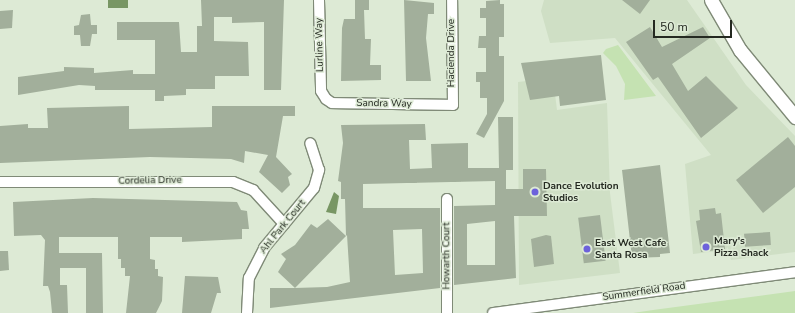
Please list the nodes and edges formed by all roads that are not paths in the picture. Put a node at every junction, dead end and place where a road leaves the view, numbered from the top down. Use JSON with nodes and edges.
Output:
{"nodes":[{"id":1,"x":319,"y":0,"type":"edge"},
{"id":2,"x":452,"y":0,"type":"edge"},
{"id":3,"x":711,"y":0,"type":"edge"},
{"id":4,"x":321,"y":91,"type":"joint"},
{"id":5,"x":452,"y":105,"type":"joint"},
{"id":6,"x":795,"y":117,"type":"edge"},
{"id":7,"x":310,"y":143,"type":"dead end"},
{"id":8,"x":0,"y":182,"type":"edge"},
{"id":9,"x":447,"y":199,"type":"dead end"},
{"id":10,"x":284,"y":224,"type":"junction"},
{"id":11,"x":795,"y":272,"type":"edge"},
{"id":12,"x":246,"y":313,"type":"edge"},
{"id":13,"x":447,"y":313,"type":"edge"},
{"id":14,"x":493,"y":313,"type":"edge"}],
"edges":[{"from":1,"to":4,"type":"street","name":"Lurline Way"},
{"from":2,"to":5,"type":"street","name":"Hacienda Drive"},
{"from":3,"to":6,"type":"main road"},
{"from":4,"to":5,"type":"street","name":"Sandra Way"},
{"from":7,"to":10,"type":"street","name":"Ahl Park Court"},
{"from":8,"to":10,"type":"street","name":"Cordelia Drive"},
{"from":9,"to":13,"type":"street","name":"Howarth Court"},
{"from":10,"to":12,"type":"street","name":"Ahl Park Court"},
{"from":11,"to":14,"type":"street","name":"Summerfield Road"}]}
